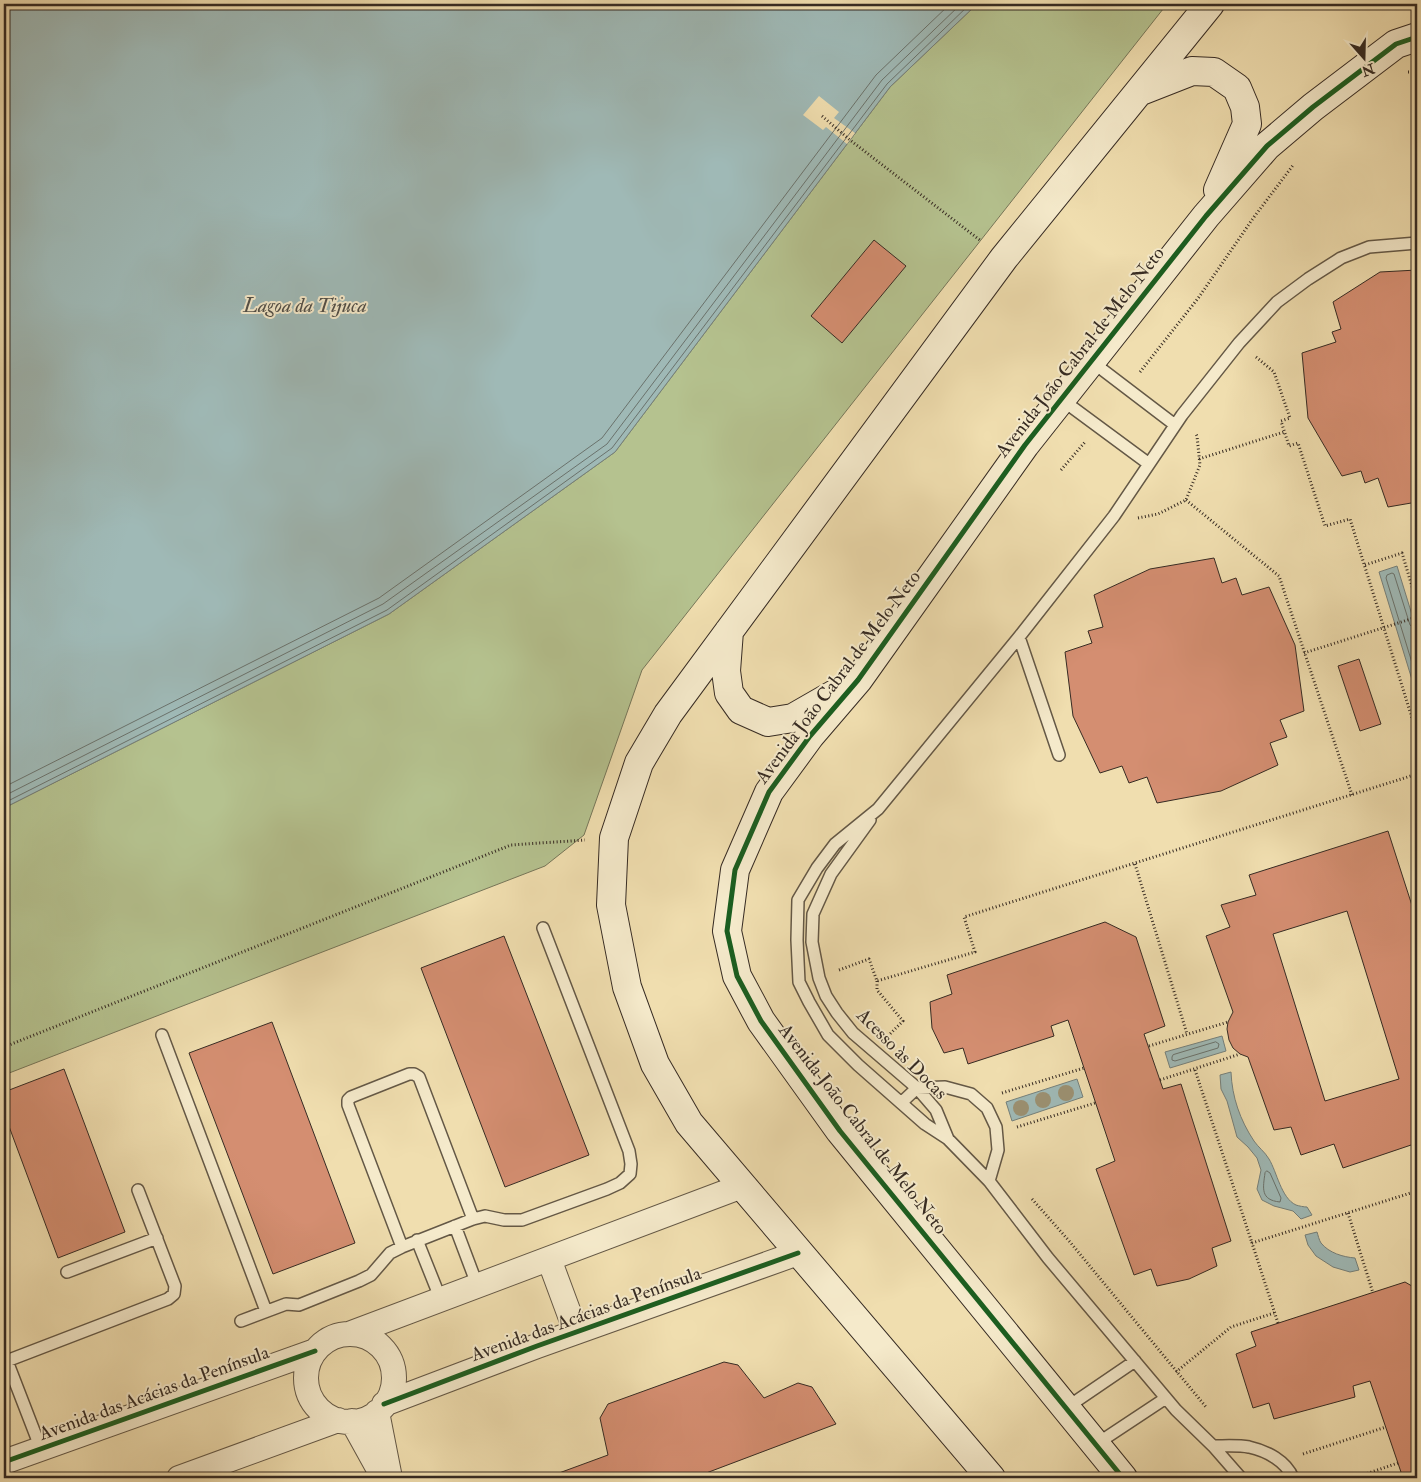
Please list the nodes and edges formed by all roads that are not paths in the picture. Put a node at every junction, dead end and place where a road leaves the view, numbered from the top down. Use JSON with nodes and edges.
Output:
{"nodes":[{"id":1,"x":1209,"y":5,"type":"edge"},
{"id":2,"x":1417,"y":37,"type":"edge"},
{"id":3,"x":1138,"y":92,"type":"junction"},
{"id":4,"x":1206,"y":216,"type":"junction"},
{"id":5,"x":1417,"y":243,"type":"edge"},
{"id":6,"x":1091,"y":361,"type":"junction"},
{"id":7,"x":1062,"y":398,"type":"junction"},
{"id":8,"x":1178,"y":420,"type":"junction"},
{"id":9,"x":1149,"y":464,"type":"junction"},
{"id":10,"x":729,"y":632,"type":"junction"},
{"id":11,"x":1019,"y":638,"type":"junction"},
{"id":12,"x":858,"y":680,"type":"junction"},
{"id":13,"x":1059,"y":755,"type":"dead end"},
{"id":14,"x":878,"y":808,"type":"junction"},
{"id":15,"x":543,"y":928,"type":"dead end"},
{"id":16,"x":162,"y":1036,"type":"dead end"},
{"id":17,"x":917,"y":1088,"type":"junction"},
{"id":18,"x":901,"y":1103,"type":"junction"},
{"id":19,"x":948,"y":1139,"type":"junction"},
{"id":20,"x":989,"y":1181,"type":"junction"},
{"id":21,"x":742,"y":1186,"type":"junction"},
{"id":22,"x":138,"y":1190,"type":"dead end"},
{"id":23,"x":473,"y":1219,"type":"junction"},
{"id":24,"x":455,"y":1226,"type":"junction"},
{"id":25,"x":157,"y":1238,"type":"junction"},
{"id":26,"x":417,"y":1240,"type":"junction"},
{"id":27,"x":402,"y":1247,"type":"junction"},
{"id":28,"x":798,"y":1253,"type":"junction"},
{"id":29,"x":549,"y":1258,"type":"junction"},
{"id":30,"x":68,"y":1272,"type":"dead end"},
{"id":31,"x":478,"y":1287,"type":"junction"},
{"id":32,"x":441,"y":1300,"type":"junction"},
{"id":33,"x":266,"y":1311,"type":"junction"},
{"id":34,"x":241,"y":1321,"type":"dead end"},
{"id":35,"x":576,"y":1332,"type":"junction"},
{"id":36,"x":350,"y":1334,"type":"junction"},
{"id":37,"x":315,"y":1351,"type":"junction"},
{"id":38,"x":5,"y":1361,"type":"edge"},
{"id":39,"x":1135,"y":1361,"type":"junction"},
{"id":40,"x":1166,"y":1398,"type":"junction"},
{"id":41,"x":381,"y":1408,"type":"junction"},
{"id":42,"x":1066,"y":1408,"type":"junction"},
{"id":43,"x":345,"y":1421,"type":"junction"},
{"id":44,"x":1095,"y":1444,"type":"junction"},
{"id":45,"x":1213,"y":1446,"type":"junction"},
{"id":46,"x":41,"y":1449,"type":"junction"},
{"id":47,"x":4,"y":1462,"type":"edge"},
{"id":48,"x":179,"y":1478,"type":"edge"},
{"id":49,"x":384,"y":1478,"type":"edge"},
{"id":50,"x":390,"y":1478,"type":"edge"},
{"id":51,"x":990,"y":1478,"type":"edge"},
{"id":52,"x":1107,"y":1478,"type":"edge"},
{"id":53,"x":1123,"y":1478,"type":"edge"},
{"id":54,"x":1241,"y":1478,"type":"edge"},
{"id":55,"x":1293,"y":1478,"type":"edge"}],
"edges":[{"from":1,"to":3,"type":"street"},
{"from":2,"to":4,"type":"street","name":"Avenida João Cabral de Melo Neto"},
{"from":3,"to":4,"type":"street"},
{"from":3,"to":10,"type":"street"},
{"from":4,"to":6,"type":"street","name":"Avenida João Cabral de Melo Neto"},
{"from":5,"to":8,"type":"lane"},
{"from":6,"to":7,"type":"street","name":"Avenida João Cabral de Melo Neto"},
{"from":6,"to":8,"type":"lane"},
{"from":7,"to":9,"type":"lane"},
{"from":7,"to":12,"type":"street","name":"Avenida João Cabral de Melo Neto"},
{"from":8,"to":9,"type":"lane"},
{"from":9,"to":11,"type":"lane"},
{"from":10,"to":12,"type":"street"},
{"from":10,"to":21,"type":"street"},
{"from":11,"to":13,"type":"lane"},
{"from":11,"to":14,"type":"lane"},
{"from":12,"to":42,"type":"street","name":"Avenida João Cabral de Melo Neto"},
{"from":14,"to":17,"type":"lane","name":"Acesso às Docas"},
{"from":14,"to":18,"type":"lane"},
{"from":15,"to":23,"type":"lane"},
{"from":16,"to":33,"type":"lane"},
{"from":17,"to":18,"type":"lane"},
{"from":17,"to":19,"type":"lane","name":"Acesso às Docas"},
{"from":17,"to":20,"type":"lane"},
{"from":18,"to":19,"type":"lane"},
{"from":19,"to":20,"type":"lane"},
{"from":20,"to":39,"type":"lane"},
{"from":21,"to":28,"type":"street"},
{"from":21,"to":29,"type":"street"},
{"from":22,"to":25,"type":"lane"},
{"from":23,"to":24,"type":"lane"},
{"from":23,"to":27,"type":"lane"},
{"from":24,"to":26,"type":"lane"},
{"from":24,"to":31,"type":"lane"},
{"from":25,"to":30,"type":"lane"},
{"from":25,"to":38,"type":"lane"},
{"from":26,"to":27,"type":"lane"},
{"from":26,"to":32,"type":"lane"},
{"from":27,"to":33,"type":"lane"},
{"from":28,"to":35,"type":"street","name":"Avenida das Acácias da Península"},
{"from":28,"to":51,"type":"street"},
{"from":29,"to":31,"type":"street"},
{"from":29,"to":35,"type":"street"},
{"from":31,"to":32,"type":"street"},
{"from":32,"to":36,"type":"street"},
{"from":33,"to":34,"type":"lane"},
{"from":35,"to":41,"type":"street","name":"Avenida das Acácias da Península"},
{"from":36,"to":37,"type":"street"},
{"from":36,"to":41,"type":"street"},
{"from":37,"to":43,"type":"street"},
{"from":37,"to":46,"type":"street","name":"Avenida das Acácias da Península"},
{"from":38,"to":46,"type":"lane"},
{"from":39,"to":40,"type":"lane"},
{"from":39,"to":42,"type":"lane"},
{"from":40,"to":44,"type":"lane"},
{"from":40,"to":45,"type":"lane"},
{"from":41,"to":43,"type":"street"},
{"from":41,"to":50,"type":"street"},
{"from":42,"to":44,"type":"street","name":"Avenida João Cabral de Melo Neto"},
{"from":43,"to":48,"type":"street"},
{"from":43,"to":49,"type":"street"},
{"from":44,"to":52,"type":"street"},
{"from":44,"to":53,"type":"street","name":"Avenida João Cabral de Melo Neto"},
{"from":45,"to":54,"type":"lane"},
{"from":45,"to":55,"type":"lane"},
{"from":46,"to":47,"type":"street","name":"Avenida das Acácias da Península"}]}
